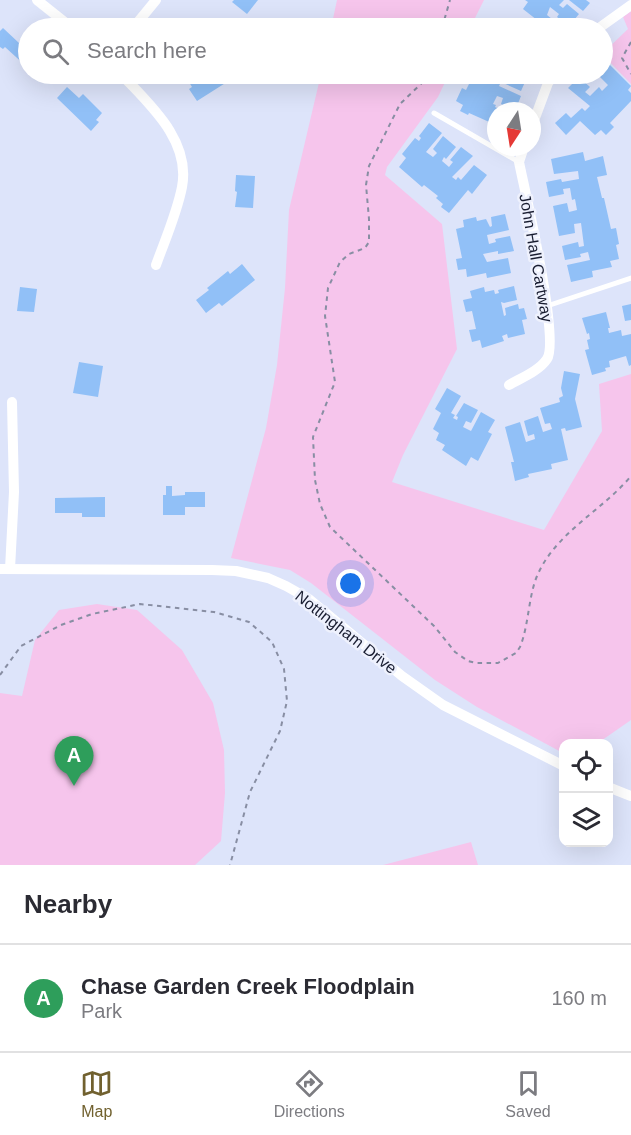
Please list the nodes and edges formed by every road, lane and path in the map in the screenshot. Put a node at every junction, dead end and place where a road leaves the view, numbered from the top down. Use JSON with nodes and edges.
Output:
{"nodes":[{"id":1,"x":37,"y":0,"type":"edge"},
{"id":2,"x":156,"y":0,"type":"edge"},
{"id":3,"x":450,"y":0,"type":"edge"},
{"id":4,"x":631,"y":5,"type":"edge"},
{"id":5,"x":60,"y":18,"type":"edge"},
{"id":6,"x":141,"y":18,"type":"edge"},
{"id":7,"x":445,"y":18,"type":"edge"},
{"id":8,"x":613,"y":18,"type":"edge"},
{"id":9,"x":631,"y":42,"type":"edge"},
{"id":10,"x":631,"y":74,"type":"edge"},
{"id":11,"x":130,"y":84,"type":"edge"},
{"id":12,"x":421,"y":84,"type":"edge"},
{"id":13,"x":548,"y":84,"type":"edge"},
{"id":14,"x":541,"y":102,"type":"edge"},
{"id":15,"x":434,"y":113,"type":"dead end"},
{"id":16,"x":521,"y":156,"type":"edge"},
{"id":17,"x":519,"y":162,"type":"junction"},
{"id":18,"x":156,"y":265,"type":"dead end"},
{"id":19,"x":631,"y":278,"type":"edge"},
{"id":20,"x":547,"y":306,"type":"junction"},
{"id":21,"x":509,"y":385,"type":"dead end"},
{"id":22,"x":12,"y":402,"type":"dead end"},
{"id":23,"x":631,"y":476,"type":"edge"},
{"id":24,"x":5,"y":569,"type":"edge"},
{"id":25,"x":0,"y":675,"type":"edge"},
{"id":26,"x":559,"y":763,"type":"edge"},
{"id":27,"x":613,"y":789,"type":"edge"},
{"id":28,"x":631,"y":796,"type":"edge"},
{"id":29,"x":230,"y":865,"type":"edge"}],
"edges":[{"from":1,"to":5,"type":"street"},
{"from":2,"to":6,"type":"street"},
{"from":3,"to":7,"type":"path"},
{"from":4,"to":8,"type":"street"},
{"from":9,"to":10,"type":"path"},
{"from":11,"to":18,"type":"street"},
{"from":12,"to":23,"type":"path"},
{"from":13,"to":14,"type":"street"},
{"from":15,"to":17,"type":"lane"},
{"from":16,"to":17,"type":"street","name":"John Hall Cartway"},
{"from":17,"to":20,"type":"street","name":"John Hall Cartway"},
{"from":19,"to":20,"type":"lane"},
{"from":20,"to":21,"type":"street","name":"John Hall Cartway"},
{"from":22,"to":24,"type":"street"},
{"from":24,"to":26,"type":"street","name":"Nottingham Drive"},
{"from":25,"to":29,"type":"path"},
{"from":27,"to":28,"type":"street"}]}
